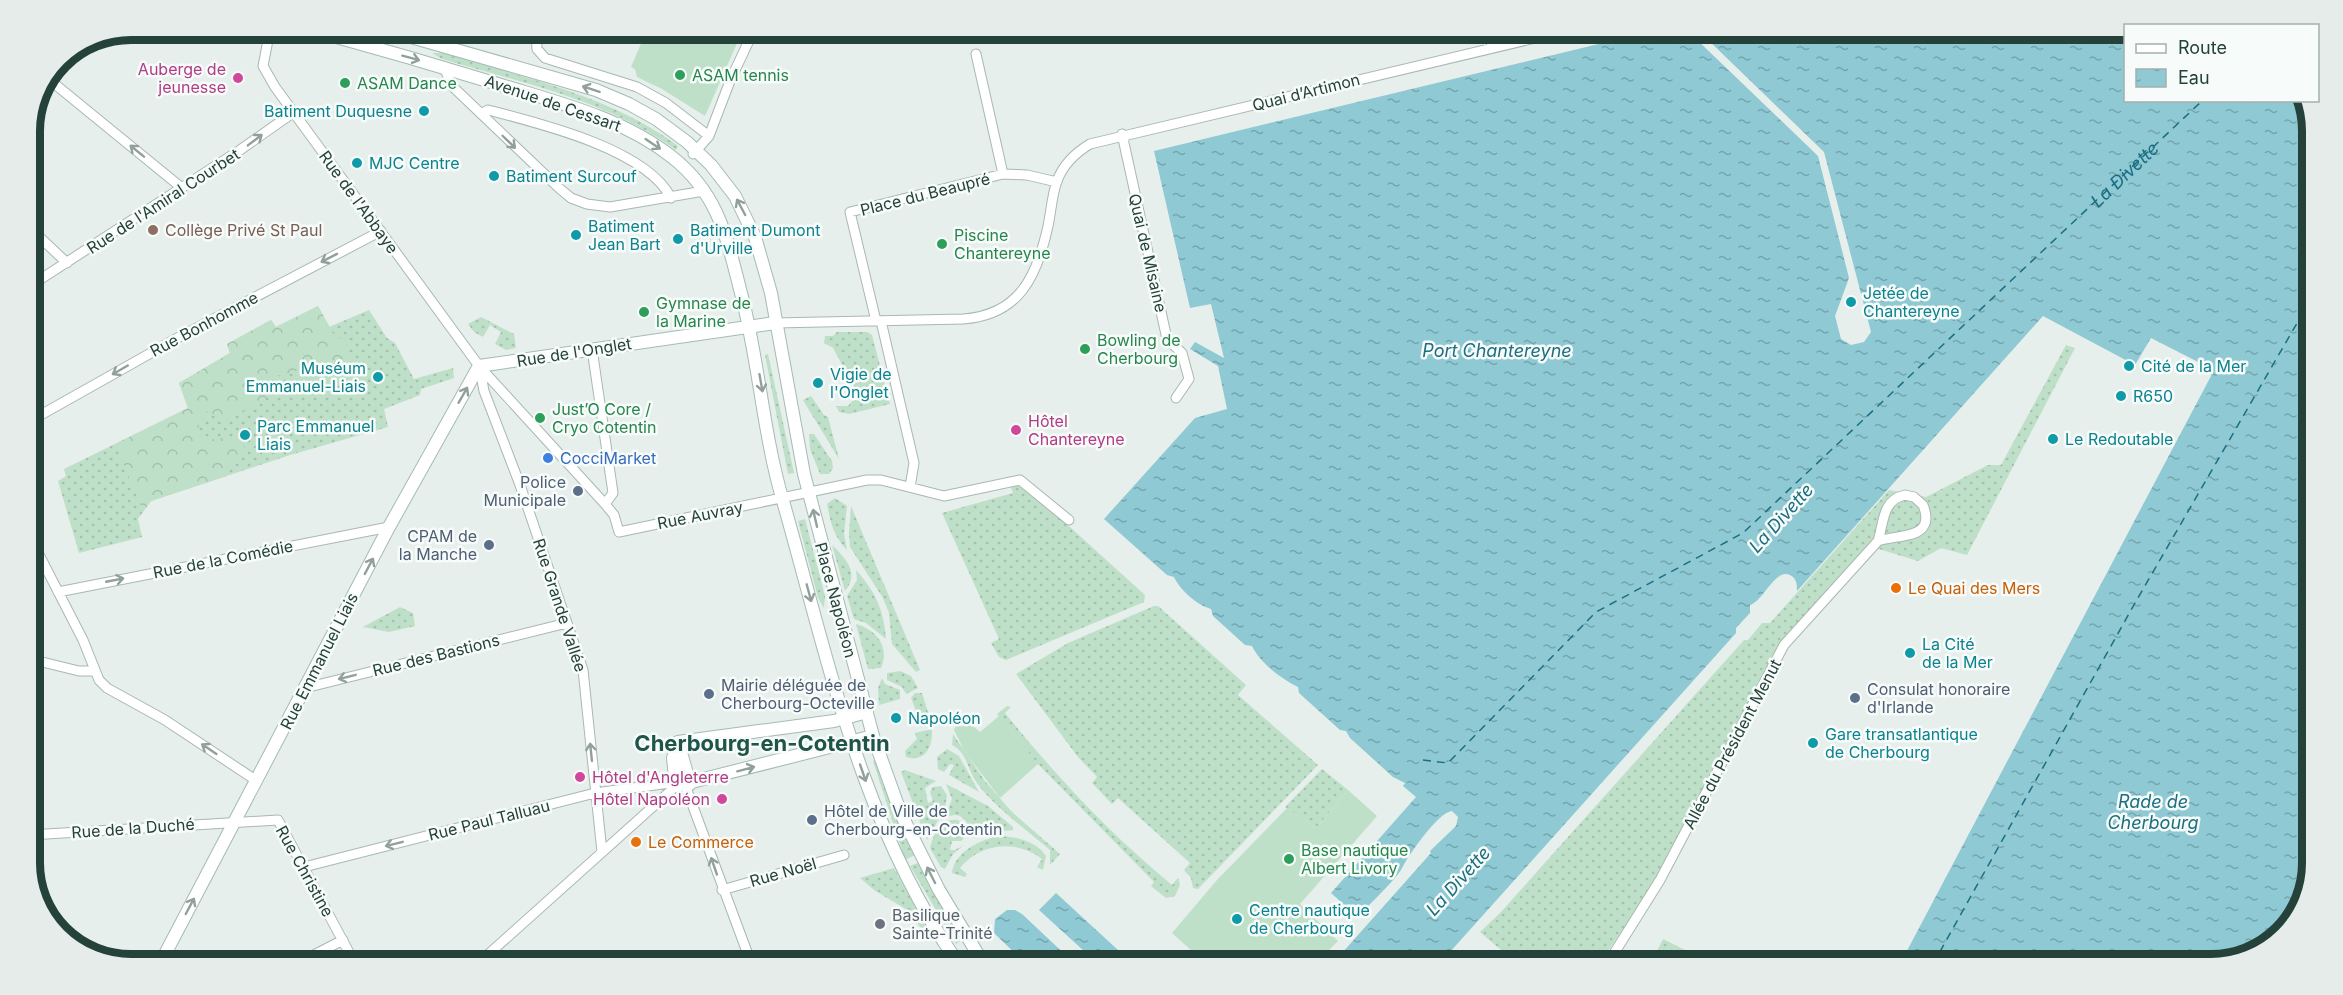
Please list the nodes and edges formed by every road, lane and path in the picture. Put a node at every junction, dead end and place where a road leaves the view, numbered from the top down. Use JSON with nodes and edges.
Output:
{"nodes":[{"id":1,"x":268,"y":41,"type":"edge"},
{"id":2,"x":351,"y":41,"type":"edge"},
{"id":3,"x":425,"y":41,"type":"edge"},
{"id":4,"x":537,"y":41,"type":"edge"},
{"id":5,"x":749,"y":41,"type":"edge"},
{"id":6,"x":1492,"y":41,"type":"edge"},
{"id":7,"x":1522,"y":41,"type":"edge"},
{"id":8,"x":1491,"y":48,"type":"junction"},
{"id":9,"x":975,"y":54,"type":"dead end"},
{"id":10,"x":444,"y":67,"type":"junction"},
{"id":11,"x":54,"y":84,"type":"edge"},
{"id":12,"x":294,"y":112,"type":"junction"},
{"id":13,"x":480,"y":114,"type":"junction"},
{"id":14,"x":1122,"y":135,"type":"junction"},
{"id":15,"x":709,"y":136,"type":"junction"},
{"id":16,"x":695,"y":152,"type":"junction"},
{"id":17,"x":1004,"y":174,"type":"junction"},
{"id":18,"x":1057,"y":182,"type":"junction"},
{"id":19,"x":182,"y":188,"type":"junction"},
{"id":20,"x":704,"y":191,"type":"junction"},
{"id":21,"x":671,"y":198,"type":"junction"},
{"id":22,"x":381,"y":231,"type":"junction"},
{"id":23,"x":41,"y":238,"type":"edge"},
{"id":24,"x":67,"y":263,"type":"junction"},
{"id":25,"x":41,"y":279,"type":"edge"},
{"id":26,"x":879,"y":321,"type":"junction"},
{"id":27,"x":775,"y":322,"type":"junction"},
{"id":28,"x":749,"y":325,"type":"junction"},
{"id":29,"x":592,"y":349,"type":"junction"},
{"id":30,"x":479,"y":366,"type":"junction"},
{"id":31,"x":1176,"y":398,"type":"dead end"},
{"id":32,"x":41,"y":415,"type":"edge"},
{"id":33,"x":910,"y":487,"type":"junction"},
{"id":34,"x":809,"y":493,"type":"junction"},
{"id":35,"x":782,"y":499,"type":"junction"},
{"id":36,"x":605,"y":504,"type":"junction"},
{"id":37,"x":1069,"y":520,"type":"dead end"},
{"id":38,"x":389,"y":527,"type":"junction"},
{"id":39,"x":619,"y":531,"type":"joint"},
{"id":40,"x":1878,"y":541,"type":"junction"},
{"id":41,"x":41,"y":558,"type":"edge"},
{"id":42,"x":58,"y":591,"type":"junction"},
{"id":43,"x":567,"y":623,"type":"junction"},
{"id":44,"x":41,"y":662,"type":"edge"},
{"id":45,"x":94,"y":671,"type":"junction"},
{"id":46,"x":305,"y":688,"type":"junction"},
{"id":47,"x":867,"y":712,"type":"junction"},
{"id":48,"x":843,"y":718,"type":"junction"},
{"id":49,"x":873,"y":736,"type":"junction"},
{"id":50,"x":851,"y":742,"type":"junction"},
{"id":51,"x":257,"y":781,"type":"junction"},
{"id":52,"x":684,"y":785,"type":"junction"},
{"id":53,"x":595,"y":793,"type":"junction"},
{"id":54,"x":235,"y":822,"type":"junction"},
{"id":55,"x":41,"y":834,"type":"edge"},
{"id":56,"x":602,"y":852,"type":"junction"},
{"id":57,"x":844,"y":855,"type":"dead end"},
{"id":58,"x":304,"y":867,"type":"junction"},
{"id":59,"x":722,"y":890,"type":"junction"},
{"id":60,"x":343,"y":940,"type":"junction"},
{"id":61,"x":165,"y":954,"type":"edge"},
{"id":62,"x":316,"y":954,"type":"edge"},
{"id":63,"x":350,"y":954,"type":"edge"},
{"id":64,"x":489,"y":954,"type":"edge"},
{"id":65,"x":748,"y":954,"type":"edge"},
{"id":66,"x":952,"y":954,"type":"edge"},
{"id":67,"x":978,"y":954,"type":"edge"},
{"id":68,"x":1614,"y":954,"type":"edge"}],
"edges":[{"from":1,"to":12,"type":"street","name":"Rue de l'Abbaye"},
{"from":2,"to":10,"type":"main road","name":"Avenue de Cessart","one_way":true},
{"from":16,"to":3,"type":"main road","name":"Avenue de Cessart","one_way":true},
{"from":4,"to":15,"type":"street"},
{"from":5,"to":15,"type":"street"},
{"from":6,"to":8,"type":"street"},
{"from":7,"to":8,"type":"street","name":"Quai d’Artimon"},
{"from":8,"to":14,"type":"street","name":"Quai d’Artimon"},
{"from":9,"to":17,"type":"street"},
{"from":10,"to":13,"type":"street"},
{"from":10,"to":20,"type":"main road","name":"Avenue de Cessart","one_way":true},
{"from":19,"to":11,"type":"street","one_way":true},
{"from":19,"to":12,"type":"street","name":"Rue de l'Amiral Courbet","one_way":true},
{"from":12,"to":22,"type":"street","name":"Rue de l'Abbaye"},
{"from":13,"to":21,"type":"street"},
{"from":13,"to":21,"type":"street","one_way":true},
{"from":14,"to":18,"type":"street","name":"Quai d’Artimon"},
{"from":14,"to":31,"type":"street","name":"Quai de Misaine"},
{"from":15,"to":16,"type":"street"},
{"from":27,"to":16,"type":"main road","name":"Avenue de Cessart","one_way":true},
{"from":17,"to":18,"type":"street"},
{"from":17,"to":26,"type":"street","name":"Place du Beaupré"},
{"from":18,"to":26,"type":"street"},
{"from":19,"to":24,"type":"street","name":"Rue de l'Amiral Courbet"},
{"from":20,"to":21,"type":"street"},
{"from":20,"to":28,"type":"main road","name":"Avenue de Cessart"},
{"from":22,"to":30,"type":"street","name":"Rue de l'Abbaye"},
{"from":22,"to":32,"type":"street","name":"Rue Bonhomme","one_way":true},
{"from":23,"to":24,"type":"street"},
{"from":24,"to":25,"type":"street","name":"Rue de l'Amiral Courbet"},
{"from":26,"to":27,"type":"street"},
{"from":26,"to":33,"type":"street"},
{"from":27,"to":28,"type":"main road","name":"Rue de l'Onglet"},
{"from":27,"to":34,"type":"main road","name":"Place Napoléon"},
{"from":28,"to":29,"type":"main road","name":"Rue de l'Onglet"},
{"from":28,"to":35,"type":"main road","name":"Place Napoléon","one_way":true},
{"from":29,"to":30,"type":"main road","name":"Rue de l'Onglet"},
{"from":29,"to":36,"type":"street"},
{"from":30,"to":36,"type":"street","name":"Rue de l'Abbaye"},
{"from":38,"to":30,"type":"main road","name":"Rue Emmanuel Liais","one_way":true},
{"from":30,"to":43,"type":"street","name":"Rue Grande Vallée"},
{"from":33,"to":34,"type":"street","name":"Rue Auvray"},
{"from":33,"to":37,"type":"street","name":"Rue Auvray"},
{"from":34,"to":35,"type":"street","name":"Rue Auvray"},
{"from":47,"to":34,"type":"main road","name":"Place Napoléon","one_way":true},
{"from":35,"to":39,"type":"street","name":"Rue Auvray"},
{"from":35,"to":48,"type":"main road","name":"Place Napoléon","one_way":true},
{"from":36,"to":39,"type":"street","name":"Rue de l'Abbaye"},
{"from":42,"to":38,"type":"street","name":"Rue de la Comédie","one_way":true},
{"from":46,"to":38,"type":"main road","name":"Rue Emmanuel Liais","one_way":true},
{"from":40,"to":40,"type":"street"},
{"from":40,"to":68,"type":"street","name":"Allée du Président Menut"},
{"from":41,"to":42,"type":"street"},
{"from":42,"to":45,"type":"street"},
{"from":43,"to":46,"type":"street","name":"Rue des Bastions","one_way":true},
{"from":53,"to":43,"type":"street","name":"Rue Grande Vallée","one_way":true},
{"from":44,"to":45,"type":"street"},
{"from":51,"to":45,"type":"street","one_way":true},
{"from":46,"to":51,"type":"main road","name":"Rue Emmanuel Liais"},
{"from":47,"to":48,"type":"main road"},
{"from":47,"to":49,"type":"main road","name":"Place Napoléon"},
{"from":48,"to":50,"type":"main road","name":"Place Napoléon"},
{"from":48,"to":52,"type":"main road"},
{"from":49,"to":50,"type":"main road"},
{"from":67,"to":49,"type":"main road","name":"Place Napoléon","one_way":true},
{"from":52,"to":50,"type":"main road","one_way":true},
{"from":50,"to":66,"type":"main road","name":"Place Napoléon","one_way":true},
{"from":51,"to":54,"type":"main road","name":"Rue Emmanuel Liais"},
{"from":52,"to":53,"type":"street","name":"Rue Paul Talluau"},
{"from":52,"to":56,"type":"street"},
{"from":59,"to":52,"type":"street","one_way":true},
{"from":53,"to":56,"type":"street","name":"Rue Grande Vallée"},
{"from":53,"to":58,"type":"street","name":"Rue Paul Talluau","one_way":true},
{"from":54,"to":55,"type":"street","name":"Rue de la Duché"},
{"from":54,"to":58,"type":"street","name":"Rue Christine"},
{"from":61,"to":54,"type":"main road","name":"Rue Emmanuel Liais","one_way":true},
{"from":56,"to":64,"type":"street"},
{"from":57,"to":59,"type":"street","name":"Rue Noël"},
{"from":58,"to":60,"type":"street","name":"Rue Christine"},
{"from":59,"to":65,"type":"street"},
{"from":60,"to":62,"type":"street"},
{"from":60,"to":63,"type":"street","name":"Rue Christine"}]}
